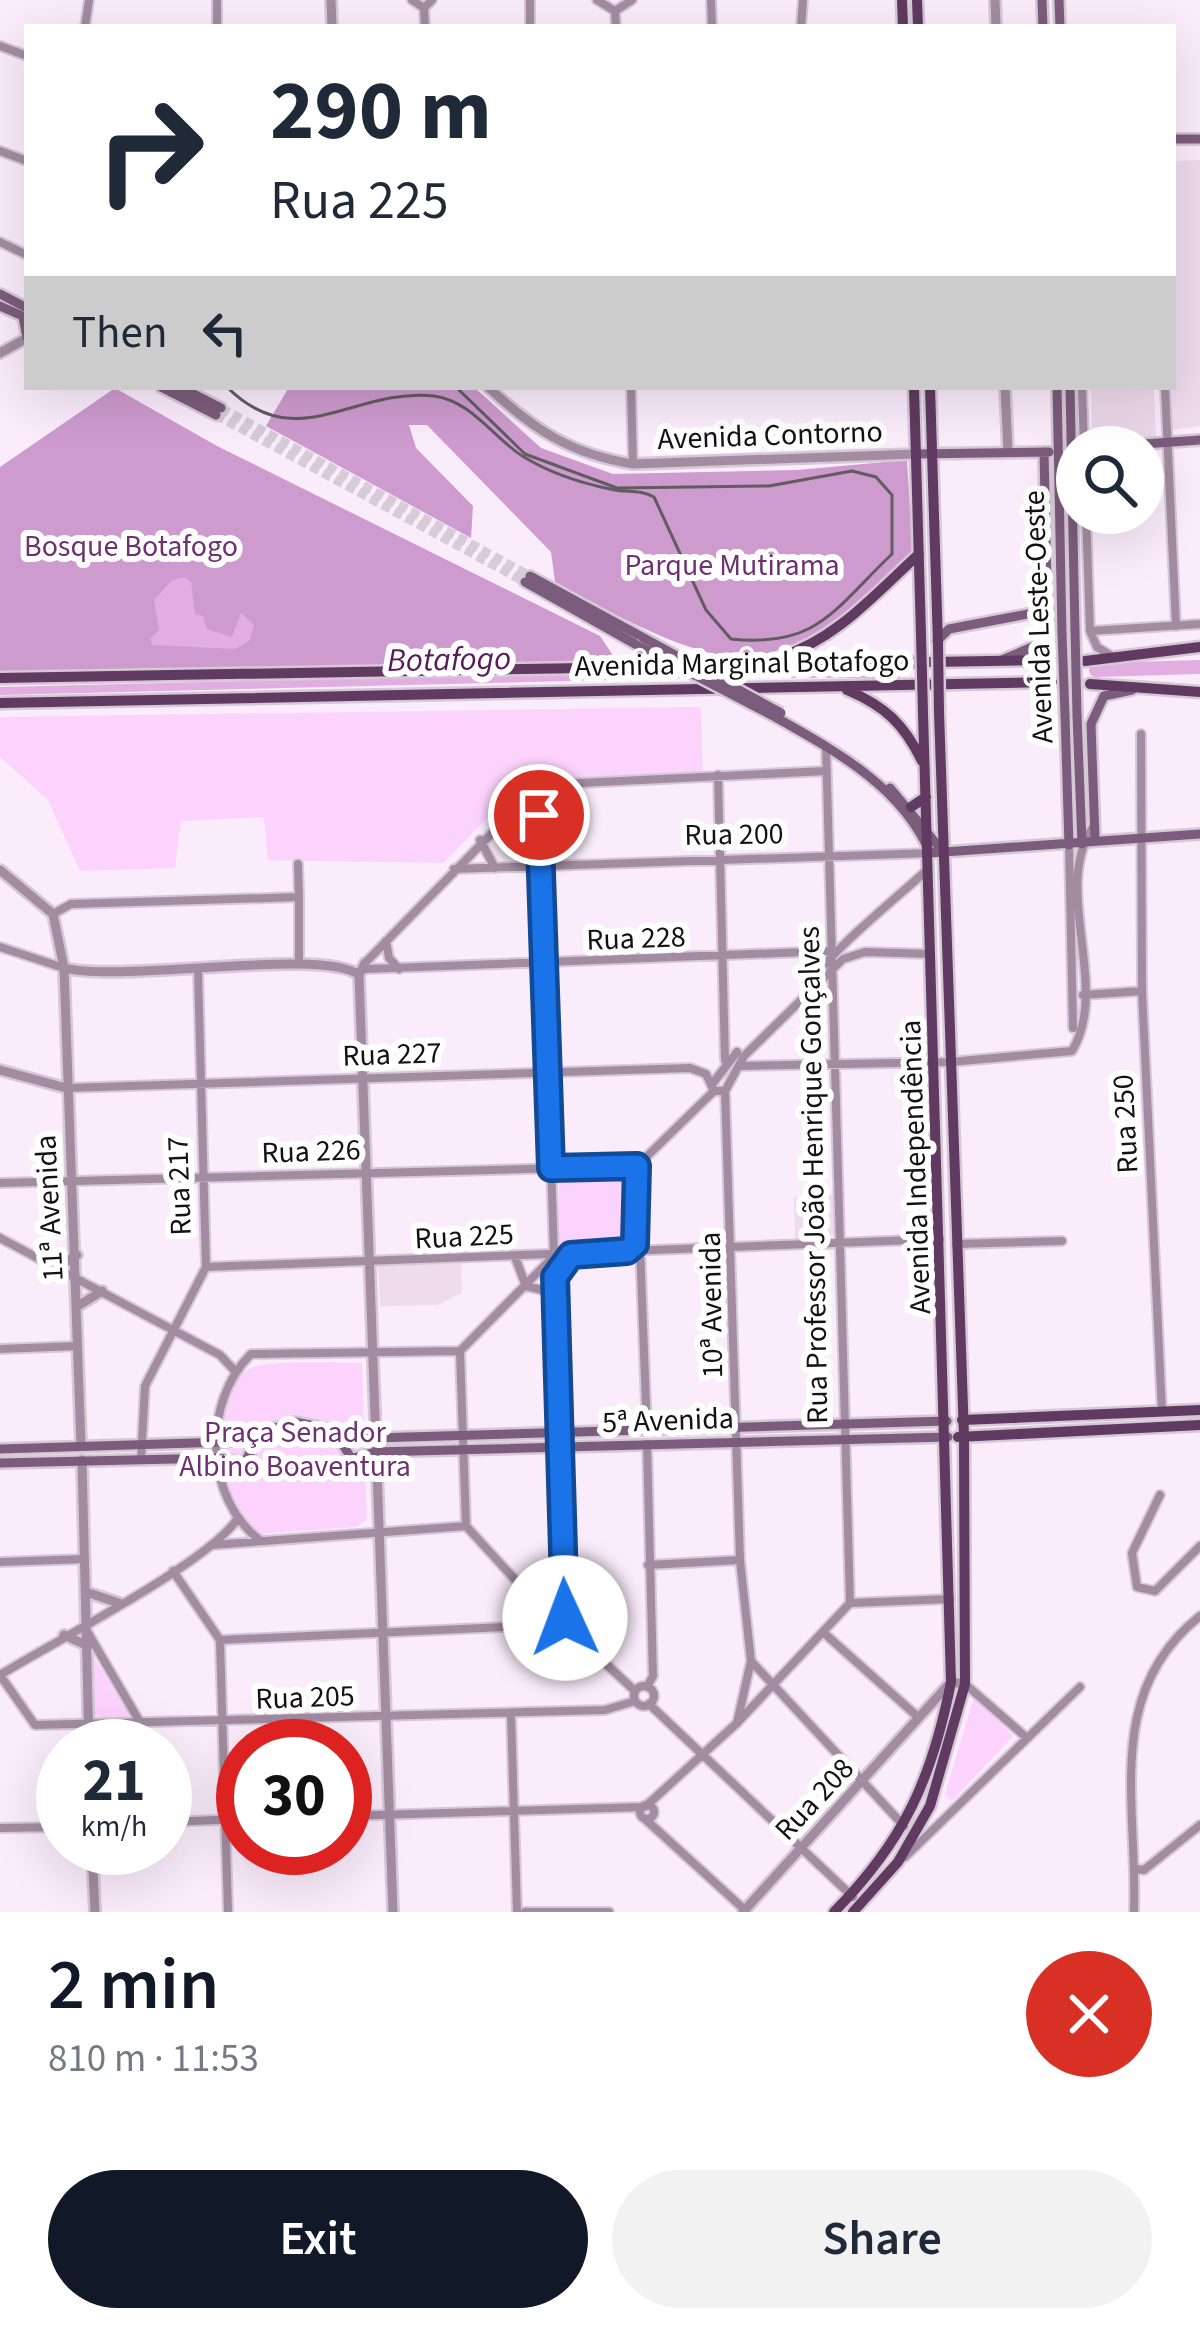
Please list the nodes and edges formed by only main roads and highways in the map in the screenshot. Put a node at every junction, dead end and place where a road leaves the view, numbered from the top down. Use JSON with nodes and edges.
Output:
{"nodes":[{"id":1,"x":0,"y":294,"type":"edge"},
{"id":2,"x":24,"y":312,"type":"edge"},
{"id":3,"x":168,"y":390,"type":"edge"},
{"id":4,"x":185,"y":390,"type":"edge"},
{"id":5,"x":914,"y":390,"type":"edge"},
{"id":6,"x":930,"y":390,"type":"edge"},
{"id":7,"x":1057,"y":390,"type":"edge"},
{"id":8,"x":1071,"y":390,"type":"edge"},
{"id":9,"x":1058,"y":426,"type":"edge"},
{"id":10,"x":1077,"y":426,"type":"edge"},
{"id":11,"x":1200,"y":440,"type":"edge"},
{"id":12,"x":1164,"y":443,"type":"edge"},
{"id":13,"x":1056,"y":451,"type":"edge"},
{"id":14,"x":1044,"y":452,"type":"junction"},
{"id":15,"x":934,"y":453,"type":"junction"},
{"id":16,"x":916,"y":454,"type":"junction"},
{"id":17,"x":1056,"y":491,"type":"edge"},
{"id":18,"x":1047,"y":508,"type":"junction"},
{"id":19,"x":1062,"y":534,"type":"edge"},
{"id":20,"x":1073,"y":534,"type":"edge"},
{"id":21,"x":919,"y":554,"type":"junction"},
{"id":22,"x":528,"y":579,"type":"tunnel mouth"},
{"id":23,"x":1049,"y":610,"type":"junction"},
{"id":24,"x":1069,"y":632,"type":"junction"},
{"id":25,"x":937,"y":642,"type":"junction"},
{"id":26,"x":1200,"y":647,"type":"edge"},
{"id":27,"x":1002,"y":660,"type":"junction"},
{"id":28,"x":1048,"y":660,"type":"dead end"},
{"id":29,"x":765,"y":661,"type":"junction"},
{"id":30,"x":1084,"y":661,"type":"dead end"},
{"id":31,"x":0,"y":678,"type":"edge"},
{"id":32,"x":1052,"y":682,"type":"tunnel mouth"},
{"id":33,"x":1090,"y":683,"type":"tunnel mouth"},
{"id":34,"x":838,"y":686,"type":"junction"},
{"id":35,"x":1140,"y":689,"type":"junction"},
{"id":36,"x":1200,"y":692,"type":"edge"},
{"id":37,"x":0,"y":703,"type":"edge"},
{"id":38,"x":779,"y":715,"type":"junction"},
{"id":39,"x":925,"y":769,"type":"junction"},
{"id":40,"x":926,"y":797,"type":"junction"},
{"id":41,"x":910,"y":807,"type":"junction"},
{"id":42,"x":928,"y":833,"type":"junction"},
{"id":43,"x":1200,"y":834,"type":"edge"},
{"id":44,"x":1095,"y":838,"type":"junction"},
{"id":45,"x":1076,"y":844,"type":"junction"},
{"id":46,"x":937,"y":853,"type":"junction"},
{"id":47,"x":1200,"y":1410,"type":"edge"},
{"id":48,"x":963,"y":1420,"type":"junction"},
{"id":49,"x":946,"y":1421,"type":"junction"},
{"id":50,"x":1200,"y":1425,"type":"edge"},
{"id":51,"x":676,"y":1429,"type":"junction"},
{"id":52,"x":352,"y":1433,"type":"junction"},
{"id":53,"x":244,"y":1436,"type":"junction"},
{"id":54,"x":964,"y":1436,"type":"junction"},
{"id":55,"x":948,"y":1437,"type":"junction"},
{"id":56,"x":647,"y":1444,"type":"junction"},
{"id":57,"x":0,"y":1450,"type":"edge"},
{"id":58,"x":351,"y":1458,"type":"junction"},
{"id":59,"x":245,"y":1462,"type":"junction"},
{"id":60,"x":0,"y":1463,"type":"edge"},
{"id":61,"x":871,"y":1871,"type":"junction"},
{"id":62,"x":882,"y":1881,"type":"junction"},
{"id":63,"x":855,"y":1904,"type":"edge"},
{"id":64,"x":834,"y":1912,"type":"edge"}],
"edges":[{"from":1,"to":2,"type":"main road"},
{"from":3,"to":4,"type":"main road"},
{"from":5,"to":16,"type":"main road","name":"Avenida Independência"},
{"from":6,"to":15,"type":"main road","name":"Avenida Independência"},
{"from":7,"to":9,"type":"main road","name":"Avenida Leste-Oeste"},
{"from":8,"to":10,"type":"main road","name":"Avenida Leste-Oeste"},
{"from":11,"to":12,"type":"main road"},
{"from":13,"to":14,"type":"main road","name":"Avenida Contorno"},
{"from":14,"to":15,"type":"main road","name":"Avenida Contorno"},
{"from":14,"to":18,"type":"main road"},
{"from":15,"to":16,"type":"main road","name":"Avenida Contorno"},
{"from":15,"to":25,"type":"main road","name":"Avenida Independência"},
{"from":16,"to":21,"type":"main road","name":"Avenida Independência"},
{"from":17,"to":18,"type":"main road"},
{"from":18,"to":23,"type":"main road"},
{"from":19,"to":24,"type":"main road","name":"Avenida Leste-Oeste"},
{"from":20,"to":24,"type":"main road","name":"Avenida Leste-Oeste"},
{"from":21,"to":29,"type":"main road"},
{"from":21,"to":39,"type":"main road","name":"Avenida Independência","bridge":true},
{"from":22,"to":38,"type":"main road","bridge":true},
{"from":23,"to":25,"type":"main road"},
{"from":23,"to":27,"type":"main road"},
{"from":24,"to":45,"type":"main road","name":"Avenida Leste-Oeste","bridge":true},
{"from":24,"to":45,"type":"main road","name":"Avenida Leste-Oeste","bridge":true},
{"from":25,"to":46,"type":"main road","name":"Avenida Independência","bridge":true},
{"from":26,"to":30,"type":"main road"},
{"from":27,"to":28,"type":"main road","name":"Avenida Marginal Botafogo"},
{"from":27,"to":29,"type":"main road","name":"Avenida Marginal Botafogo"},
{"from":29,"to":31,"type":"main road","name":"Avenida Marginal Botafogo"},
{"from":32,"to":34,"type":"main road","name":"Avenida Marginal Botafogo"},
{"from":33,"to":35,"type":"main road"},
{"from":34,"to":37,"type":"main road","name":"Avenida Marginal Botafogo"},
{"from":34,"to":39,"type":"main road"},
{"from":35,"to":36,"type":"main road"},
{"from":35,"to":44,"type":"main road"},
{"from":38,"to":41,"type":"main road"},
{"from":38,"to":46,"type":"main road"},
{"from":39,"to":40,"type":"main road","name":"Avenida Independência"},
{"from":40,"to":41,"type":"main road"},
{"from":40,"to":42,"type":"main road","name":"Avenida Independência"},
{"from":41,"to":42,"type":"main road"},
{"from":42,"to":46,"type":"main road","name":"Avenida Independência"},
{"from":43,"to":44,"type":"main road","name":"Rua 200"},
{"from":44,"to":45,"type":"main road","name":"Rua 200"},
{"from":45,"to":46,"type":"main road","name":"Rua 200"},
{"from":46,"to":48,"type":"main road","name":"Avenida Independência"},
{"from":46,"to":49,"type":"main road","name":"Avenida Independência"},
{"from":47,"to":48,"type":"main road","name":"5ª Avenida"},
{"from":48,"to":49,"type":"main road","name":"5ª Avenida"},
{"from":48,"to":54,"type":"main road","name":"Avenida Independência"},
{"from":49,"to":51,"type":"main road","name":"5ª Avenida"},
{"from":49,"to":55,"type":"main road","name":"Avenida Independência"},
{"from":50,"to":54,"type":"main road","name":"5ª Avenida"},
{"from":51,"to":52,"type":"main road","name":"5ª Avenida"},
{"from":51,"to":56,"type":"main road"},
{"from":52,"to":53,"type":"main road","name":"5ª Avenida"},
{"from":52,"to":58,"type":"main road"},
{"from":53,"to":57,"type":"main road","name":"5ª Avenida"},
{"from":53,"to":59,"type":"main road"},
{"from":54,"to":55,"type":"main road","name":"5ª Avenida"},
{"from":54,"to":62,"type":"main road","name":"Avenida Independência"},
{"from":55,"to":56,"type":"main road","name":"5ª Avenida"},
{"from":55,"to":61,"type":"main road","name":"Avenida Independência"},
{"from":56,"to":58,"type":"main road","name":"5ª Avenida"},
{"from":58,"to":59,"type":"main road","name":"5ª Avenida"},
{"from":59,"to":60,"type":"main road","name":"5ª Avenida"},
{"from":61,"to":62,"type":"main road"},
{"from":61,"to":63,"type":"main road","name":"Avenida Independência"},
{"from":62,"to":63,"type":"main road","name":"Avenida Independência"},
{"from":63,"to":64,"type":"main road","name":"Avenida Independência"}]}
